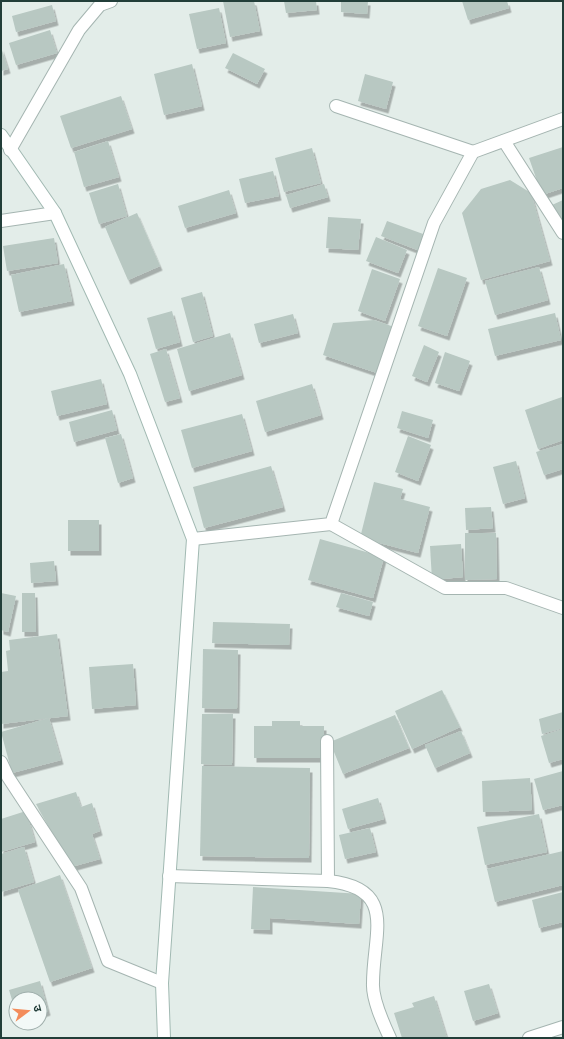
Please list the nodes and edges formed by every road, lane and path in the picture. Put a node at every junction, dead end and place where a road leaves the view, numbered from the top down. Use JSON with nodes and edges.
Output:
{"nodes":[{"id":1,"x":111,"y":1,"type":"edge"},
{"id":2,"x":336,"y":106,"type":"dead end"},
{"id":3,"x":563,"y":119,"type":"edge"},
{"id":4,"x":1,"y":135,"type":"edge"},
{"id":5,"x":504,"y":141,"type":"junction"},
{"id":6,"x":10,"y":150,"type":"junction"},
{"id":7,"x":473,"y":152,"type":"junction"},
{"id":8,"x":55,"y":213,"type":"junction"},
{"id":9,"x":1,"y":221,"type":"edge"},
{"id":10,"x":563,"y":233,"type":"edge"},
{"id":11,"x":331,"y":524,"type":"junction"},
{"id":12,"x":193,"y":539,"type":"junction"},
{"id":13,"x":563,"y":608,"type":"edge"},
{"id":14,"x":327,"y":741,"type":"dead end"},
{"id":15,"x":1,"y":762,"type":"edge"},
{"id":16,"x":169,"y":876,"type":"junction"},
{"id":17,"x":328,"y":881,"type":"junction"},
{"id":18,"x":162,"y":983,"type":"junction"},
{"id":19,"x":563,"y":1027,"type":"edge"},
{"id":20,"x":164,"y":1038,"type":"edge"},
{"id":21,"x":390,"y":1038,"type":"edge"},
{"id":22,"x":529,"y":1038,"type":"edge"}],
"edges":[{"from":1,"to":6,"type":"street"},
{"from":2,"to":7,"type":"street"},
{"from":3,"to":5,"type":"street"},
{"from":4,"to":6,"type":"street"},
{"from":5,"to":7,"type":"street"},
{"from":5,"to":10,"type":"street"},
{"from":6,"to":8,"type":"street"},
{"from":7,"to":11,"type":"street"},
{"from":8,"to":9,"type":"street"},
{"from":8,"to":12,"type":"street"},
{"from":11,"to":12,"type":"street"},
{"from":11,"to":13,"type":"street"},
{"from":12,"to":16,"type":"street"},
{"from":14,"to":17,"type":"street"},
{"from":15,"to":18,"type":"street"},
{"from":16,"to":17,"type":"street"},
{"from":16,"to":18,"type":"street"},
{"from":17,"to":21,"type":"street"},
{"from":18,"to":20,"type":"street"},
{"from":19,"to":22,"type":"street"}]}
